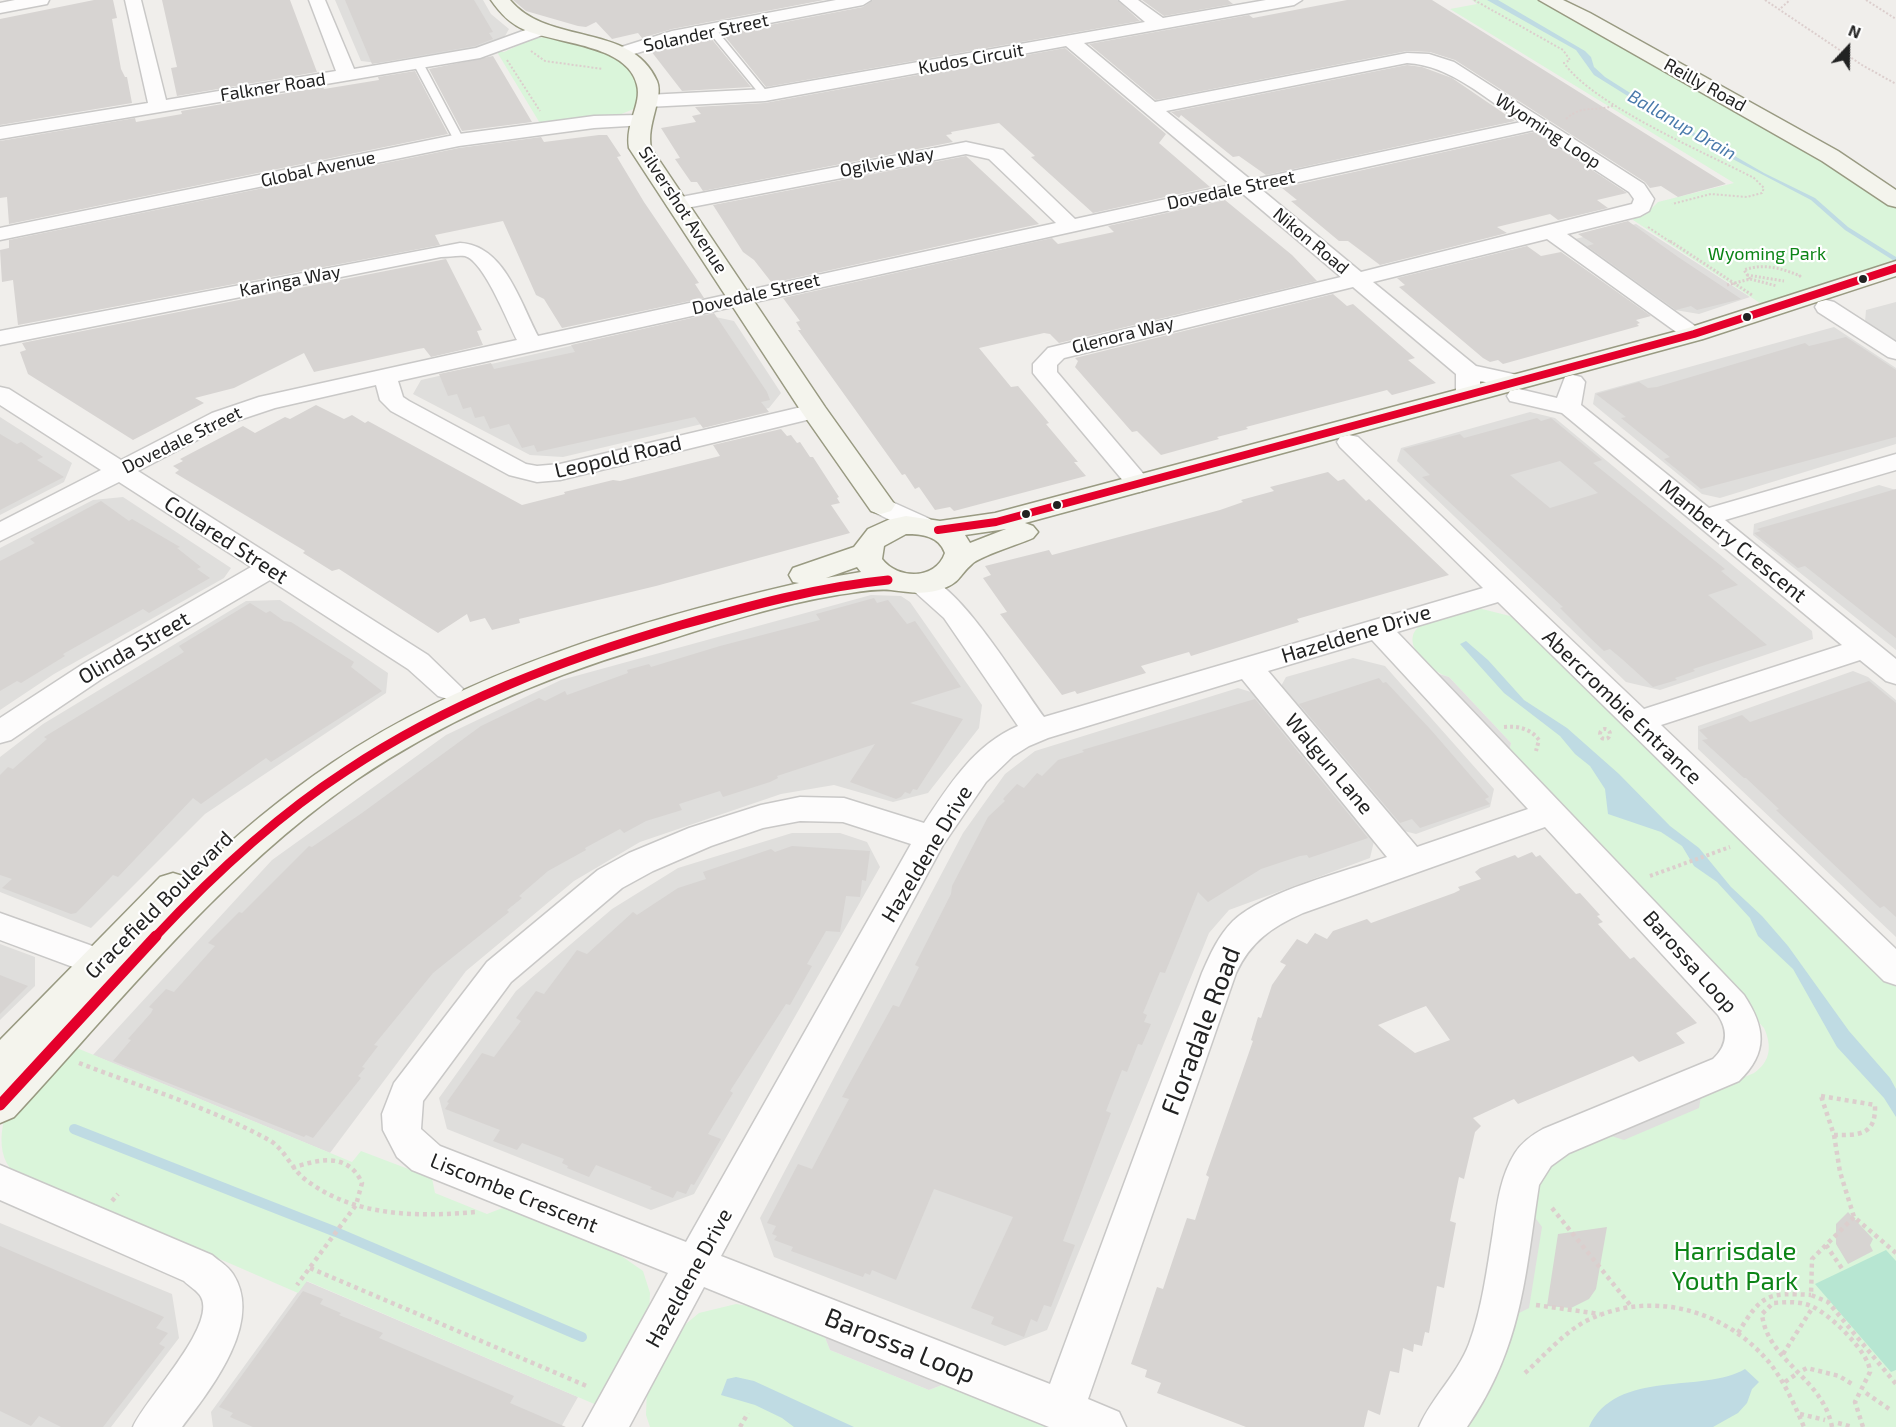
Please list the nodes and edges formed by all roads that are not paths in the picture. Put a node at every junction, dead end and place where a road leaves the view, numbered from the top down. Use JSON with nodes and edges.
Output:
{"nodes":[{"id":1,"x":41,"y":0,"type":"edge"},
{"id":2,"x":133,"y":0,"type":"edge"},
{"id":3,"x":317,"y":0,"type":"edge"},
{"id":4,"x":500,"y":0,"type":"edge"},
{"id":5,"x":863,"y":0,"type":"edge"},
{"id":6,"x":1127,"y":0,"type":"edge"},
{"id":7,"x":1294,"y":0,"type":"edge"},
{"id":8,"x":1548,"y":0,"type":"edge"},
{"id":9,"x":1558,"y":0,"type":"edge"},
{"id":10,"x":0,"y":8,"type":"edge"},
{"id":11,"x":1579,"y":15,"type":"junction"},
{"id":12,"x":1159,"y":24,"type":"junction"},
{"id":13,"x":542,"y":29,"type":"junction"},
{"id":14,"x":711,"y":29,"type":"junction"},
{"id":15,"x":1071,"y":41,"type":"junction"},
{"id":16,"x":616,"y":62,"type":"junction"},
{"id":17,"x":418,"y":63,"type":"junction"},
{"id":18,"x":347,"y":75,"type":"junction"},
{"id":19,"x":765,"y":95,"type":"junction"},
{"id":20,"x":158,"y":106,"type":"junction"},
{"id":21,"x":1151,"y":108,"type":"junction"},
{"id":22,"x":643,"y":111,"type":"junction"},
{"id":23,"x":1536,"y":124,"type":"junction"},
{"id":24,"x":0,"y":133,"type":"edge"},
{"id":25,"x":459,"y":140,"type":"junction"},
{"id":26,"x":1830,"y":156,"type":"junction"},
{"id":27,"x":1896,"y":186,"type":"edge"},
{"id":28,"x":1245,"y":187,"type":"junction"},
{"id":29,"x":1896,"y":200,"type":"edge"},
{"id":30,"x":676,"y":204,"type":"junction"},
{"id":31,"x":1071,"y":226,"type":"junction"},
{"id":32,"x":1550,"y":232,"type":"junction"},
{"id":33,"x":0,"y":234,"type":"edge"},
{"id":34,"x":1896,"y":268,"type":"edge"},
{"id":35,"x":1355,"y":278,"type":"junction"},
{"id":36,"x":1896,"y":285,"type":"edge"},
{"id":37,"x":741,"y":298,"type":"junction"},
{"id":38,"x":1826,"y":308,"type":"junction"},
{"id":39,"x":1694,"y":334,"type":"junction"},
{"id":40,"x":0,"y":338,"type":"edge"},
{"id":41,"x":530,"y":343,"type":"junction"},
{"id":42,"x":1896,"y":352,"type":"edge"},
{"id":43,"x":385,"y":375,"type":"junction"},
{"id":44,"x":1468,"y":383,"type":"junction"},
{"id":45,"x":1517,"y":388,"type":"junction"},
{"id":46,"x":0,"y":394,"type":"edge"},
{"id":47,"x":1572,"y":395,"type":"junction"},
{"id":48,"x":814,"y":411,"type":"junction"},
{"id":49,"x":1349,"y":442,"type":"junction"},
{"id":50,"x":1893,"y":466,"type":"edge"},
{"id":51,"x":119,"y":471,"type":"junction"},
{"id":52,"x":1139,"y":484,"type":"junction"},
{"id":53,"x":1704,"y":518,"type":"junction"},
{"id":54,"x":930,"y":528,"type":"junction"},
{"id":55,"x":876,"y":530,"type":"junction"},
{"id":56,"x":0,"y":532,"type":"edge"},
{"id":57,"x":270,"y":568,"type":"junction"},
{"id":58,"x":929,"y":574,"type":"junction"},
{"id":59,"x":1503,"y":591,"type":"junction"},
{"id":60,"x":1377,"y":628,"type":"junction"},
{"id":61,"x":1864,"y":648,"type":"junction"},
{"id":62,"x":1248,"y":667,"type":"junction"},
{"id":63,"x":1896,"y":674,"type":"edge"},
{"id":64,"x":448,"y":689,"type":"junction"},
{"id":65,"x":1638,"y":722,"type":"junction"},
{"id":66,"x":1037,"y":730,"type":"junction"},
{"id":67,"x":0,"y":732,"type":"edge"},
{"id":68,"x":1551,"y":813,"type":"junction"},
{"id":69,"x":931,"y":838,"type":"junction"},
{"id":70,"x":1410,"y":862,"type":"junction"},
{"id":71,"x":0,"y":926,"type":"edge"},
{"id":72,"x":100,"y":963,"type":"junction"},
{"id":73,"x":1896,"y":971,"type":"edge"},
{"id":74,"x":0,"y":1067,"type":"edge"},
{"id":75,"x":0,"y":1104,"type":"edge"},
{"id":76,"x":0,"y":1182,"type":"edge"},
{"id":77,"x":696,"y":1265,"type":"junction"},
{"id":78,"x":1062,"y":1411,"type":"junction"},
{"id":79,"x":155,"y":1427,"type":"edge"},
{"id":80,"x":605,"y":1427,"type":"edge"},
{"id":81,"x":1104,"y":1427,"type":"edge"},
{"id":82,"x":1441,"y":1427,"type":"edge"}],
"edges":[{"from":1,"to":10,"type":"street"},
{"from":2,"to":20,"type":"street"},
{"from":3,"to":18,"type":"street"},
{"from":4,"to":13,"type":"street","name":"Silvershot Avenue"},
{"from":5,"to":14,"type":"street","name":"Solander Street"},
{"from":6,"to":12,"type":"street"},
{"from":7,"to":12,"type":"street","name":"Kudos Circuit"},
{"from":8,"to":11,"type":"street","name":"Reilly Road"},
{"from":9,"to":11,"type":"street","name":"Reilly Road"},
{"from":11,"to":26,"type":"street","name":"Reilly Road"},
{"from":12,"to":15,"type":"street","name":"Kudos Circuit"},
{"from":13,"to":16,"type":"street","name":"Silvershot Avenue"},
{"from":13,"to":17,"type":"street","name":"Falkner Road"},
{"from":14,"to":16,"type":"street","name":"Solander Street"},
{"from":14,"to":19,"type":"lane"},
{"from":15,"to":19,"type":"street","name":"Kudos Circuit"},
{"from":15,"to":21,"type":"street","name":"Nikon Road"},
{"from":16,"to":22,"type":"street","name":"Silvershot Avenue"},
{"from":17,"to":18,"type":"street","name":"Falkner Road"},
{"from":17,"to":25,"type":"lane"},
{"from":18,"to":20,"type":"street","name":"Falkner Road"},
{"from":19,"to":22,"type":"street","name":"Kudos Circuit"},
{"from":20,"to":24,"type":"street","name":"Falkner Road"},
{"from":21,"to":23,"type":"street","name":"Wyoming Loop"},
{"from":21,"to":28,"type":"street","name":"Nikon Road"},
{"from":22,"to":25,"type":"street","name":"Global Avenue"},
{"from":22,"to":30,"type":"street","name":"Silvershot Avenue"},
{"from":23,"to":28,"type":"street","name":"Dovedale Street"},
{"from":23,"to":32,"type":"street","name":"Wyoming Loop"},
{"from":25,"to":33,"type":"street","name":"Global Avenue"},
{"from":26,"to":27,"type":"street","name":"Reilly Road"},
{"from":26,"to":29,"type":"street","name":"Reilly Road"},
{"from":28,"to":31,"type":"street","name":"Dovedale Street"},
{"from":28,"to":35,"type":"street","name":"Nikon Road"},
{"from":30,"to":31,"type":"street","name":"Ogilvie Way"},
{"from":30,"to":37,"type":"street","name":"Silvershot Avenue"},
{"from":31,"to":37,"type":"street","name":"Dovedale Street"},
{"from":32,"to":35,"type":"street","name":"Wyoming Loop"},
{"from":32,"to":39,"type":"street"},
{"from":34,"to":39,"type":"street","name":"Gracefield Boulevard"},
{"from":35,"to":44,"type":"street","name":"Nikon Road"},
{"from":35,"to":52,"type":"street","name":"Glenora Way"},
{"from":36,"to":38,"type":"street","name":"Gracefield Boulevard"},
{"from":37,"to":41,"type":"street","name":"Dovedale Street"},
{"from":37,"to":48,"type":"street","name":"Silvershot Avenue"},
{"from":38,"to":42,"type":"street"},
{"from":38,"to":47,"type":"street","name":"Gracefield Boulevard"},
{"from":39,"to":45,"type":"street","name":"Gracefield Boulevard"},
{"from":40,"to":41,"type":"street","name":"Karinga Way"},
{"from":41,"to":43,"type":"street","name":"Dovedale Street"},
{"from":43,"to":48,"type":"street","name":"Leopold Road"},
{"from":43,"to":51,"type":"street","name":"Dovedale Street"},
{"from":44,"to":45,"type":"street","name":"Gracefield Boulevard"},
{"from":44,"to":52,"type":"street","name":"Gracefield Boulevard"},
{"from":45,"to":47,"type":"street","name":"Gracefield Boulevard"},
{"from":45,"to":49,"type":"street","name":"Gracefield Boulevard"},
{"from":46,"to":51,"type":"street","name":"Collared Street"},
{"from":47,"to":53,"type":"street","name":"Manberry Crescent"},
{"from":48,"to":55,"type":"street","name":"Silvershot Avenue"},
{"from":49,"to":58,"type":"street","name":"Gracefield Boulevard"},
{"from":49,"to":59,"type":"street","name":"Abercrombie Entrance"},
{"from":50,"to":53,"type":"street"},
{"from":51,"to":56,"type":"street","name":"Dovedale Street"},
{"from":51,"to":57,"type":"street","name":"Collared Street"},
{"from":52,"to":54,"type":"street","name":"Gracefield Boulevard"},
{"from":53,"to":61,"type":"street","name":"Manberry Crescent"},
{"from":54,"to":55,"type":"street","name":"Gracefield Boulevard"},
{"from":54,"to":58,"type":"street"},
{"from":55,"to":58,"type":"street","name":"Silvershot Avenue"},
{"from":55,"to":64,"type":"street","name":"Gracefield Boulevard"},
{"from":57,"to":64,"type":"street","name":"Collared Street"},
{"from":57,"to":67,"type":"street","name":"Olinda Street"},
{"from":58,"to":66,"type":"street"},
{"from":58,"to":75,"type":"street","name":"Gracefield Boulevard"},
{"from":59,"to":60,"type":"street","name":"Hazeldene Drive"},
{"from":59,"to":65,"type":"street","name":"Abercrombie Entrance"},
{"from":60,"to":62,"type":"street","name":"Hazeldene Drive"},
{"from":60,"to":68,"type":"street","name":"Barossa Loop"},
{"from":61,"to":63,"type":"street","name":"Manberry Crescent"},
{"from":61,"to":65,"type":"street"},
{"from":62,"to":66,"type":"street","name":"Hazeldene Drive"},
{"from":62,"to":70,"type":"street","name":"Walgun Lane"},
{"from":64,"to":72,"type":"street","name":"Gracefield Boulevard"},
{"from":65,"to":73,"type":"street","name":"Abercrombie Entrance"},
{"from":66,"to":69,"type":"street","name":"Hazeldene Drive"},
{"from":68,"to":70,"type":"street","name":"Floradale Road"},
{"from":68,"to":82,"type":"street","name":"Barossa Loop"},
{"from":69,"to":77,"type":"street","name":"Hazeldene Drive"},
{"from":69,"to":77,"type":"street","name":"Liscombe Crescent"},
{"from":70,"to":78,"type":"street","name":"Floradale Road"},
{"from":71,"to":72,"type":"street"},
{"from":72,"to":74,"type":"street","name":"Gracefield Boulevard"},
{"from":76,"to":79,"type":"street"},
{"from":77,"to":78,"type":"street","name":"Barossa Loop"},
{"from":77,"to":80,"type":"street","name":"Hazeldene Drive"},
{"from":78,"to":81,"type":"street","name":"Barossa Loop"}]}
